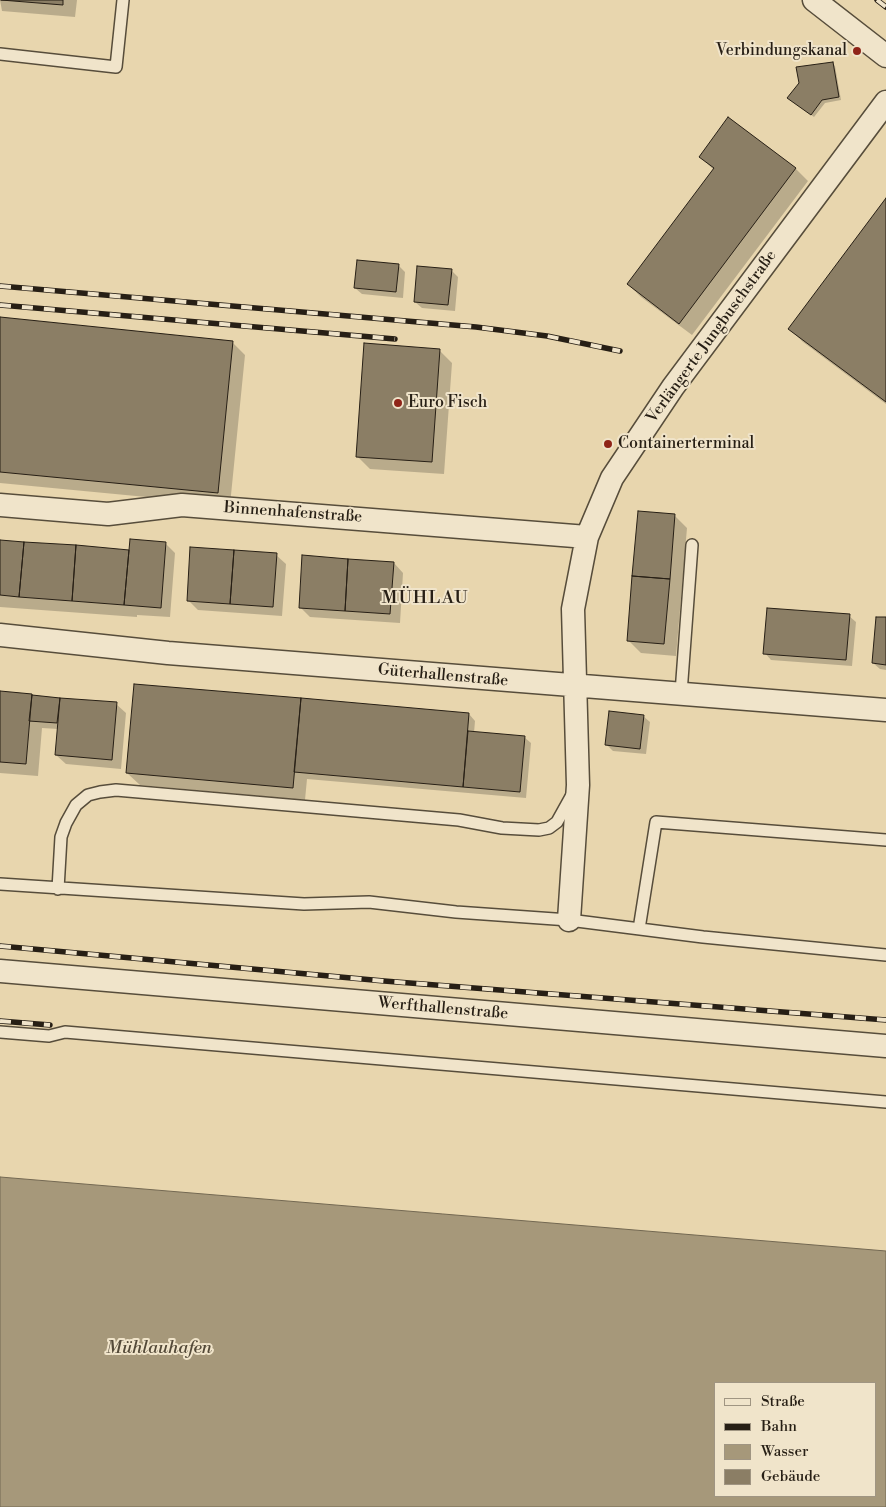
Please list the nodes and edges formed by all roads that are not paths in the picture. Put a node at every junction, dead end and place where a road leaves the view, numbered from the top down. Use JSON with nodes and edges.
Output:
{"nodes":[{"id":1,"x":123,"y":0,"type":"edge"},
{"id":2,"x":814,"y":0,"type":"edge"},
{"id":3,"x":0,"y":54,"type":"edge"},
{"id":4,"x":886,"y":56,"type":"edge"},
{"id":5,"x":886,"y":102,"type":"edge"},
{"id":6,"x":0,"y":505,"type":"edge"},
{"id":7,"x":587,"y":538,"type":"junction"},
{"id":8,"x":692,"y":545,"type":"dead end"},
{"id":9,"x":0,"y":635,"type":"edge"},
{"id":10,"x":576,"y":686,"type":"junction"},
{"id":11,"x":680,"y":693,"type":"junction"},
{"id":12,"x":886,"y":710,"type":"edge"},
{"id":13,"x":578,"y":785,"type":"junction"},
{"id":14,"x":886,"y":840,"type":"edge"},
{"id":15,"x":0,"y":884,"type":"edge"},
{"id":16,"x":58,"y":889,"type":"junction"},
{"id":17,"x":569,"y":920,"type":"junction"},
{"id":18,"x":638,"y":929,"type":"junction"},
{"id":19,"x":886,"y":954,"type":"edge"},
{"id":20,"x":0,"y":972,"type":"edge"},
{"id":21,"x":0,"y":1032,"type":"edge"},
{"id":22,"x":886,"y":1046,"type":"edge"},
{"id":23,"x":886,"y":1102,"type":"edge"}],
"edges":[{"from":1,"to":3,"type":"lane"},
{"from":2,"to":4,"type":"street"},
{"from":5,"to":7,"type":"street","name":"Verlängerte Jungbuschstraße"},
{"from":6,"to":7,"type":"street","name":"Binnenhafenstraße"},
{"from":7,"to":10,"type":"street","name":"Verlängerte Jungbuschstraße"},
{"from":8,"to":11,"type":"lane"},
{"from":9,"to":10,"type":"street","name":"Güterhallenstraße"},
{"from":10,"to":11,"type":"street","name":"Güterhallenstraße"},
{"from":10,"to":13,"type":"street","name":"Verlängerte Jungbuschstraße"},
{"from":11,"to":12,"type":"street","name":"Güterhallenstraße"},
{"from":13,"to":16,"type":"lane"},
{"from":13,"to":17,"type":"street","name":"Verlängerte Jungbuschstraße"},
{"from":14,"to":18,"type":"lane"},
{"from":15,"to":16,"type":"lane"},
{"from":16,"to":17,"type":"lane"},
{"from":17,"to":18,"type":"lane"},
{"from":18,"to":19,"type":"lane"},
{"from":20,"to":22,"type":"street","name":"Werfthallenstraße"},
{"from":21,"to":23,"type":"lane"}]}
